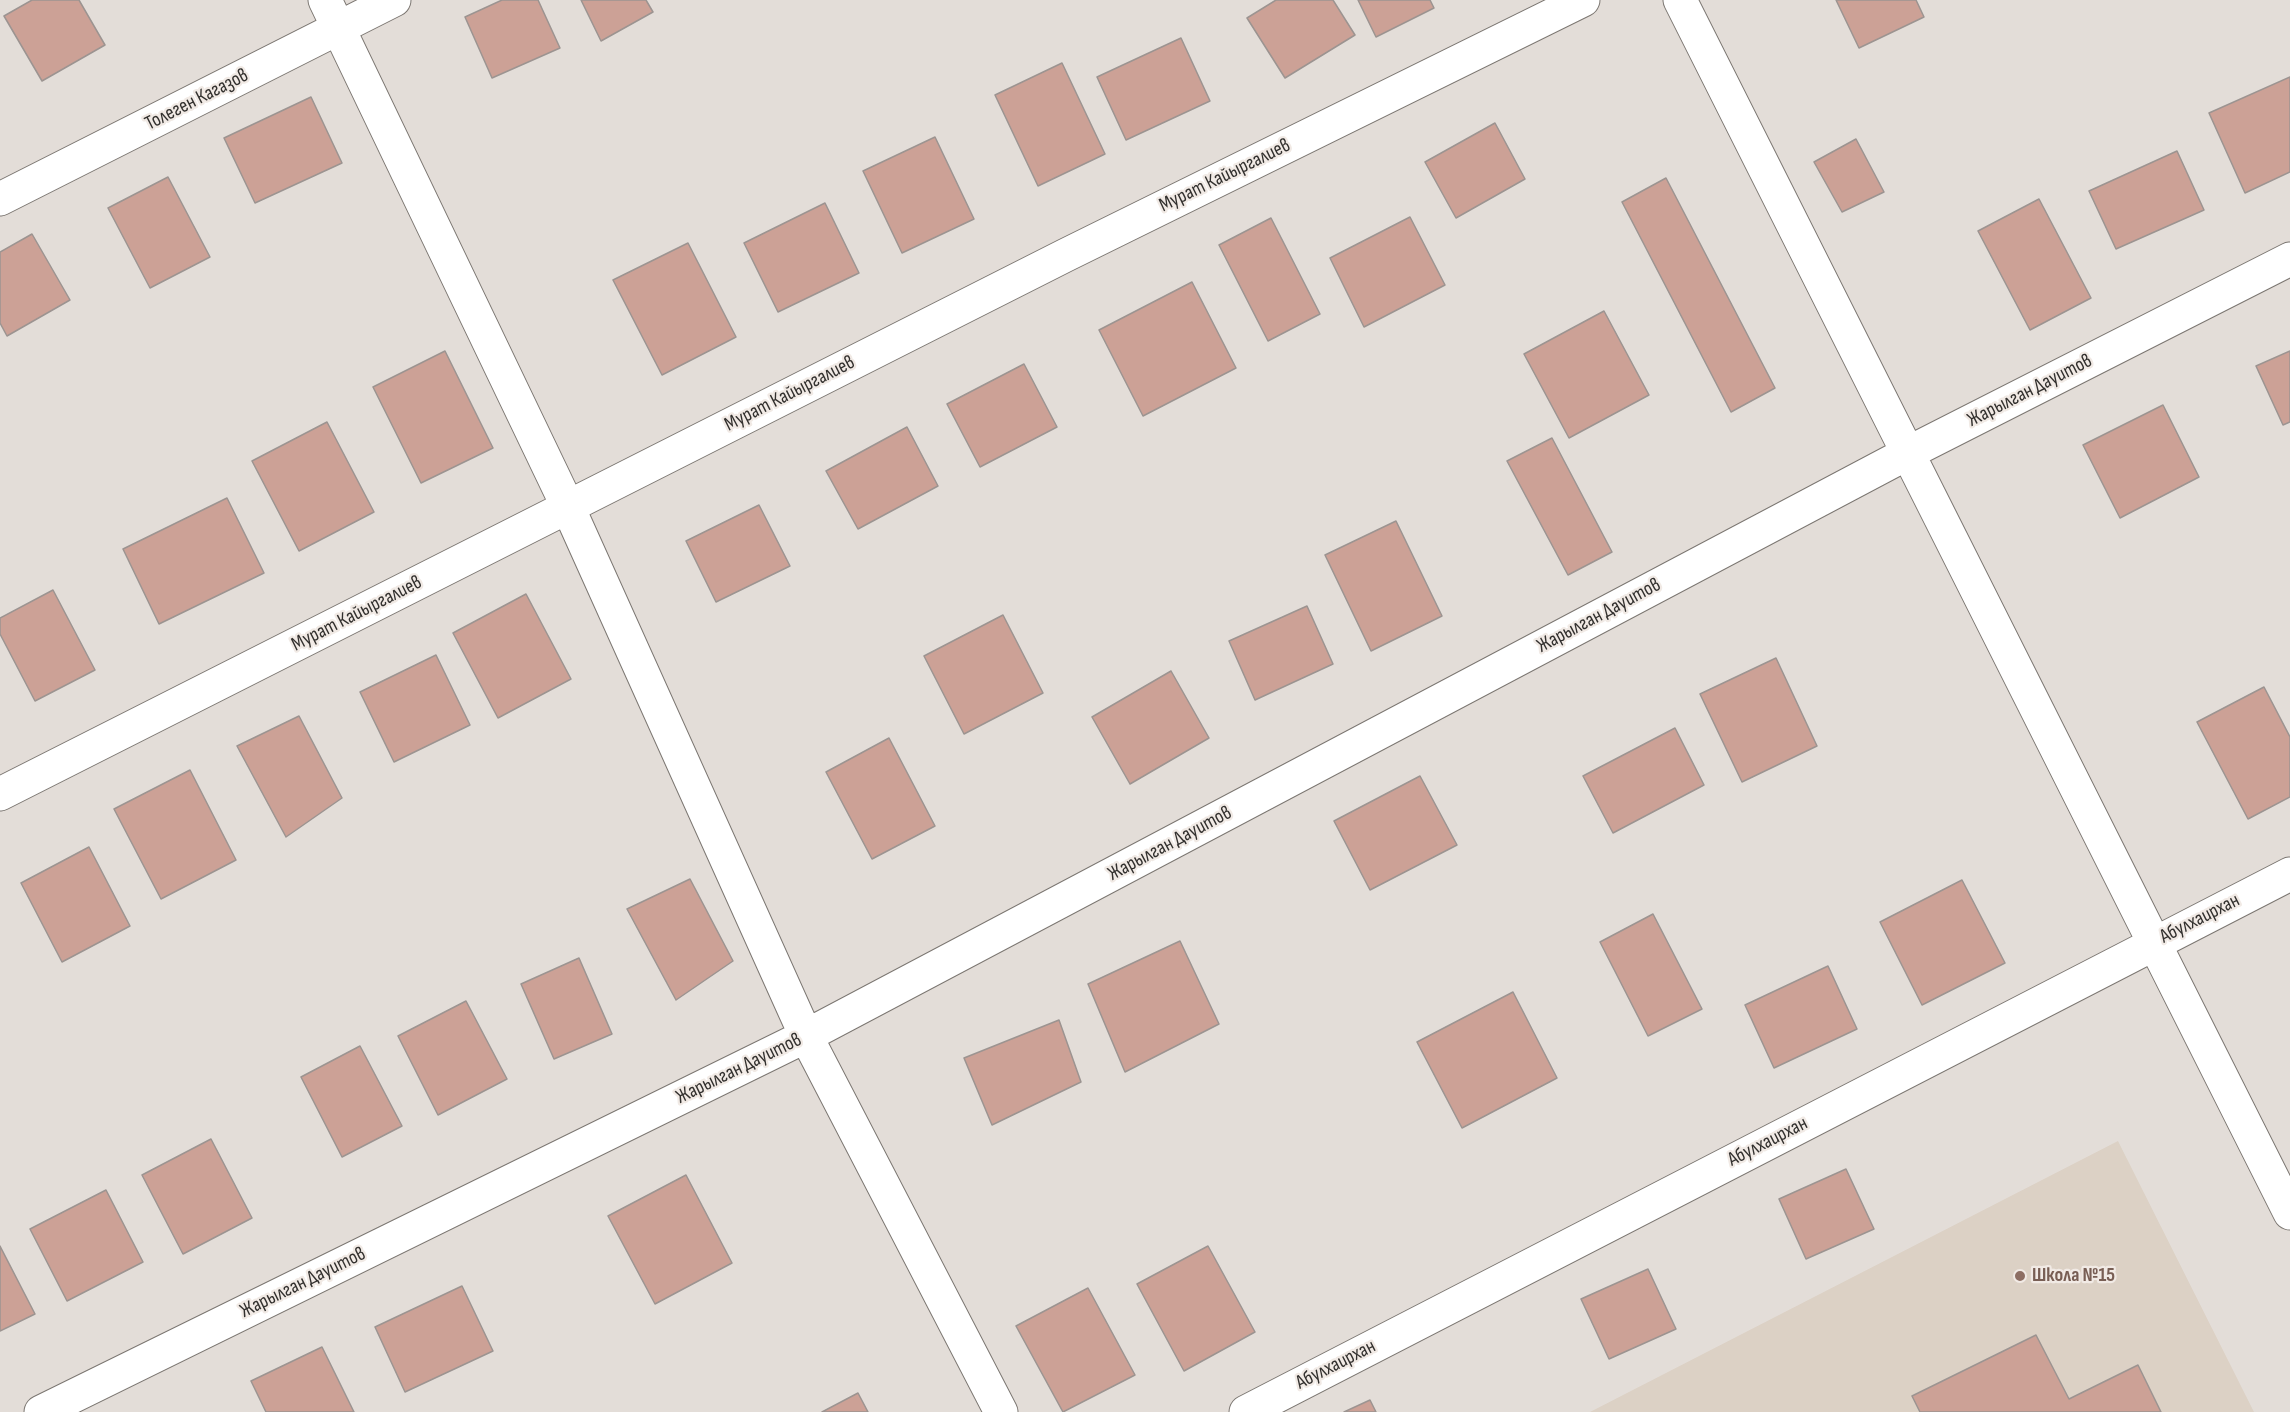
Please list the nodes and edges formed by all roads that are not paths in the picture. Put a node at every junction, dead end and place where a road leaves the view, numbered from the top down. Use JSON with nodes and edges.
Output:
{"nodes":[{"id":1,"x":325,"y":0,"type":"edge"},
{"id":2,"x":394,"y":0,"type":"edge"},
{"id":3,"x":1583,"y":0,"type":"edge"},
{"id":4,"x":1680,"y":0,"type":"edge"},
{"id":5,"x":1540,"y":9,"type":"edge"},
{"id":6,"x":340,"y":28,"type":"junction"},
{"id":7,"x":0,"y":199,"type":"edge"},
{"id":8,"x":2290,"y":259,"type":"edge"},
{"id":9,"x":1908,"y":453,"type":"junction"},
{"id":10,"x":568,"y":507,"type":"junction"},
{"id":11,"x":0,"y":794,"type":"edge"},
{"id":12,"x":2290,"y":874,"type":"edge"},
{"id":13,"x":2154,"y":942,"type":"junction"},
{"id":14,"x":806,"y":1036,"type":"junction"},
{"id":15,"x":2290,"y":1213,"type":"edge"},
{"id":16,"x":41,"y":1412,"type":"edge"},
{"id":17,"x":1001,"y":1412,"type":"edge"},
{"id":18,"x":1246,"y":1412,"type":"edge"}],
"edges":[{"from":1,"to":6,"type":"street"},
{"from":2,"to":6,"type":"street","name":"Толеген Кагазов"},
{"from":3,"to":5,"type":"street","name":"Мурат Кайыргалиев"},
{"from":4,"to":9,"type":"street"},
{"from":5,"to":10,"type":"street","name":"Мурат Кайыргалиев"},
{"from":6,"to":7,"type":"street","name":"Толеген Кагазов"},
{"from":6,"to":10,"type":"street"},
{"from":8,"to":9,"type":"street","name":"Жарылган Дауитов"},
{"from":9,"to":13,"type":"street"},
{"from":9,"to":14,"type":"street","name":"Жарылган Дауитов"},
{"from":10,"to":11,"type":"street","name":"Мурат Кайыргалиев"},
{"from":10,"to":14,"type":"street"},
{"from":12,"to":13,"type":"street","name":"Абулхаирхан"},
{"from":13,"to":15,"type":"street"},
{"from":13,"to":18,"type":"street","name":"Абулхаирхан"},
{"from":14,"to":16,"type":"street","name":"Жарылган Дауитов"},
{"from":14,"to":17,"type":"street"}]}
